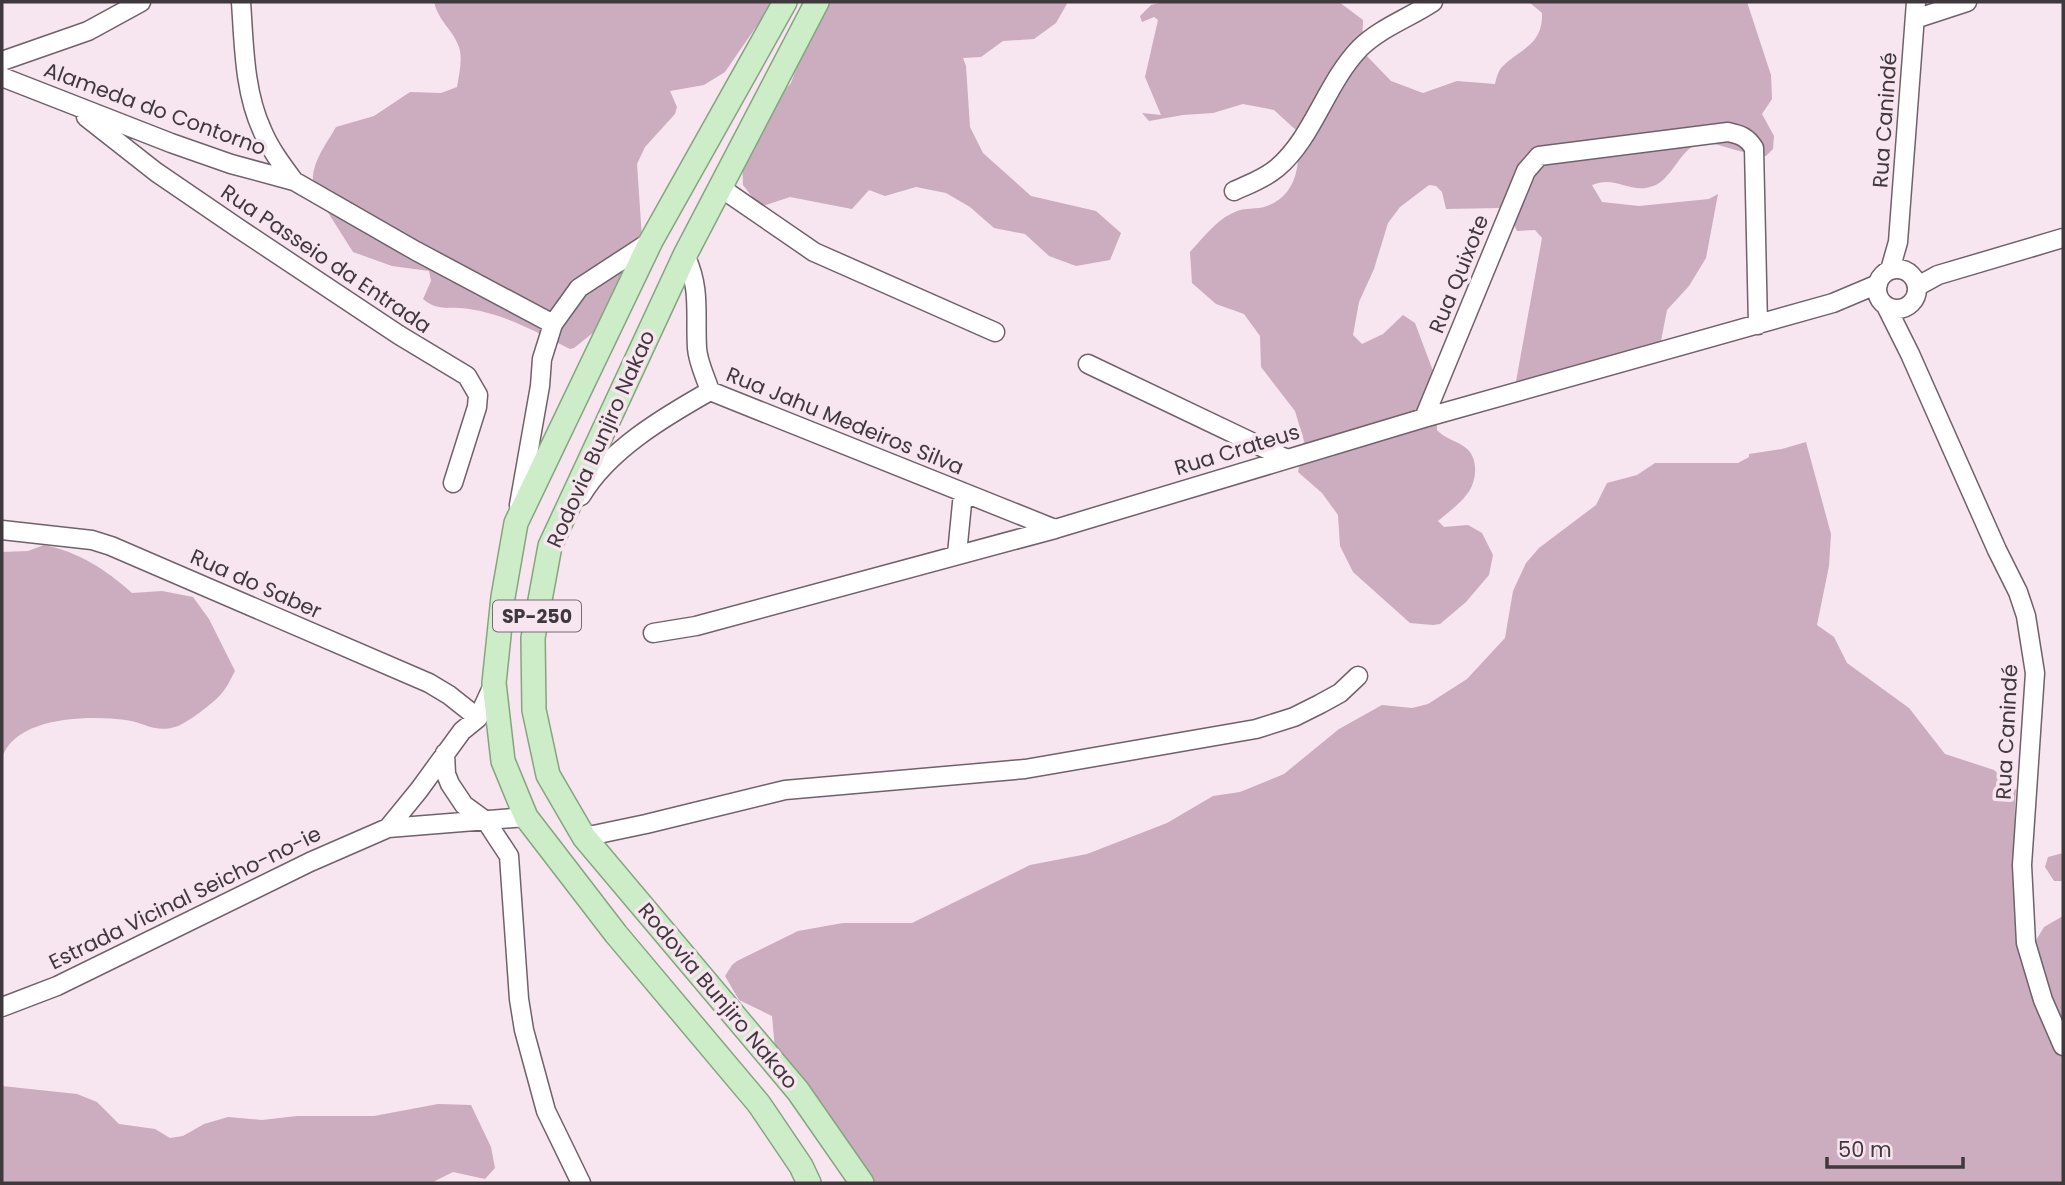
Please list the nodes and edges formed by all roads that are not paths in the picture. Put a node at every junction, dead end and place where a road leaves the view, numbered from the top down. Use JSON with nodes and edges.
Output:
{"nodes":[{"id":1,"x":141,"y":2,"type":"edge"},
{"id":2,"x":241,"y":2,"type":"edge"},
{"id":3,"x":785,"y":2,"type":"edge"},
{"id":4,"x":817,"y":2,"type":"edge"},
{"id":5,"x":1433,"y":2,"type":"edge"},
{"id":6,"x":1967,"y":2,"type":"edge"},
{"id":7,"x":1916,"y":10,"type":"edge"},
{"id":8,"x":2,"y":61,"type":"edge"},
{"id":9,"x":2,"y":77,"type":"edge"},
{"id":10,"x":72,"y":106,"type":"junction"},
{"id":11,"x":294,"y":181,"type":"junction"},
{"id":12,"x":721,"y":188,"type":"junction"},
{"id":13,"x":1234,"y":191,"type":"dead end"},
{"id":14,"x":2063,"y":238,"type":"edge"},
{"id":15,"x":651,"y":241,"type":"junction"},
{"id":16,"x":685,"y":255,"type":"junction"},
{"id":17,"x":1906,"y":275,"type":"junction"},
{"id":18,"x":1878,"y":284,"type":"junction"},
{"id":19,"x":1833,"y":303,"type":"junction"},
{"id":20,"x":1911,"y":304,"type":"junction"},
{"id":21,"x":1884,"y":305,"type":"junction"},
{"id":22,"x":553,"y":324,"type":"junction"},
{"id":23,"x":1758,"y":324,"type":"junction"},
{"id":24,"x":995,"y":332,"type":"dead end"},
{"id":25,"x":1910,"y":354,"type":"junction"},
{"id":26,"x":1088,"y":364,"type":"dead end"},
{"id":27,"x":710,"y":391,"type":"junction"},
{"id":28,"x":1424,"y":418,"type":"junction"},
{"id":29,"x":1287,"y":459,"type":"junction"},
{"id":30,"x":453,"y":483,"type":"dead end"},
{"id":31,"x":963,"y":493,"type":"junction"},
{"id":32,"x":516,"y":523,"type":"junction"},
{"id":33,"x":1055,"y":529,"type":"junction"},
{"id":34,"x":2,"y":530,"type":"edge"},
{"id":35,"x":550,"y":546,"type":"junction"},
{"id":36,"x":957,"y":554,"type":"junction"},
{"id":37,"x":653,"y":633,"type":"dead end"},
{"id":38,"x":1358,"y":676,"type":"dead end"},
{"id":39,"x":494,"y":684,"type":"junction"},
{"id":40,"x":478,"y":719,"type":"junction"},
{"id":41,"x":445,"y":753,"type":"junction"},
{"id":42,"x":526,"y":817,"type":"junction"},
{"id":43,"x":486,"y":821,"type":"junction"},
{"id":44,"x":388,"y":828,"type":"junction"},
{"id":45,"x":584,"y":837,"type":"junction"},
{"id":46,"x":2,"y":1007,"type":"edge"},
{"id":47,"x":2063,"y":1046,"type":"edge"},
{"id":48,"x":581,"y":1183,"type":"edge"},
{"id":49,"x":809,"y":1183,"type":"edge"},
{"id":50,"x":862,"y":1183,"type":"edge"}],
"edges":[{"from":1,"to":8,"type":"street"},
{"from":2,"to":11,"type":"street"},
{"from":3,"to":15,"type":"main road","name":"Rodovia Bunjiro Nakao","number":"SP-250"},
{"from":4,"to":12,"type":"main road","name":"Rodovia Bunjiro Nakao","number":"SP-250"},
{"from":5,"to":13,"type":"street"},
{"from":6,"to":7,"type":"street"},
{"from":7,"to":17,"type":"street","name":"Rua Canindé"},
{"from":9,"to":10,"type":"street","name":"Alameda do Contorno"},
{"from":10,"to":11,"type":"street","name":"Alameda do Contorno"},
{"from":10,"to":30,"type":"street","name":"Rua Passeio da Entrada"},
{"from":11,"to":22,"type":"street"},
{"from":12,"to":16,"type":"main road","name":"Rodovia Bunjiro Nakao","number":"SP-250"},
{"from":12,"to":24,"type":"street"},
{"from":14,"to":17,"type":"street"},
{"from":15,"to":22,"type":"street"},
{"from":15,"to":32,"type":"main road","name":"Rodovia Bunjiro Nakao","number":"SP-250"},
{"from":16,"to":27,"type":"street","name":"Rua Jahu Medeiros Silva"},
{"from":16,"to":35,"type":"main road","name":"Rodovia Bunjiro Nakao","number":"SP-250"},
{"from":17,"to":18,"type":"street"},
{"from":17,"to":20,"type":"street"},
{"from":18,"to":19,"type":"street","name":"Rua Crateus"},
{"from":18,"to":21,"type":"street"},
{"from":19,"to":21,"type":"street","name":"Rua Crateus"},
{"from":19,"to":23,"type":"street","name":"Rua Crateus"},
{"from":20,"to":21,"type":"street"},
{"from":20,"to":25,"type":"street","name":"Rua Canindé"},
{"from":21,"to":25,"type":"street","name":"Rua Canindé"},
{"from":22,"to":32,"type":"street"},
{"from":23,"to":28,"type":"street","name":"Rua Crateus"},
{"from":23,"to":28,"type":"street","name":"Rua Quixote"},
{"from":25,"to":47,"type":"street","name":"Rua Canindé"},
{"from":26,"to":29,"type":"street"},
{"from":27,"to":31,"type":"street","name":"Rua Jahu Medeiros Silva"},
{"from":27,"to":35,"type":"street"},
{"from":28,"to":29,"type":"street","name":"Rua Crateus"},
{"from":29,"to":33,"type":"street","name":"Rua Crateus"},
{"from":31,"to":33,"type":"street","name":"Rua Jahu Medeiros Silva"},
{"from":31,"to":36,"type":"street"},
{"from":32,"to":39,"type":"main road","name":"Rodovia Bunjiro Nakao","number":"SP-250"},
{"from":33,"to":36,"type":"street","name":"Rua Crateus"},
{"from":34,"to":40,"type":"street","name":"Rua do Saber"},
{"from":35,"to":45,"type":"main road","name":"Rodovia Bunjiro Nakao","number":"SP-250"},
{"from":36,"to":37,"type":"street","name":"Rua Crateus"},
{"from":38,"to":45,"type":"street"},
{"from":39,"to":40,"type":"street"},
{"from":39,"to":42,"type":"main road","name":"Rodovia Bunjiro Nakao","number":"SP-250"},
{"from":40,"to":41,"type":"street"},
{"from":41,"to":43,"type":"street"},
{"from":41,"to":44,"type":"street"},
{"from":42,"to":43,"type":"street"},
{"from":42,"to":49,"type":"main road","name":"Rodovia Bunjiro Nakao","number":"SP-250"},
{"from":43,"to":44,"type":"street"},
{"from":43,"to":48,"type":"street"},
{"from":44,"to":46,"type":"street","name":"Estrada Vicinal Seicho-no-ie"},
{"from":45,"to":50,"type":"main road","name":"Rodovia Bunjiro Nakao","number":"SP-250"}]}
